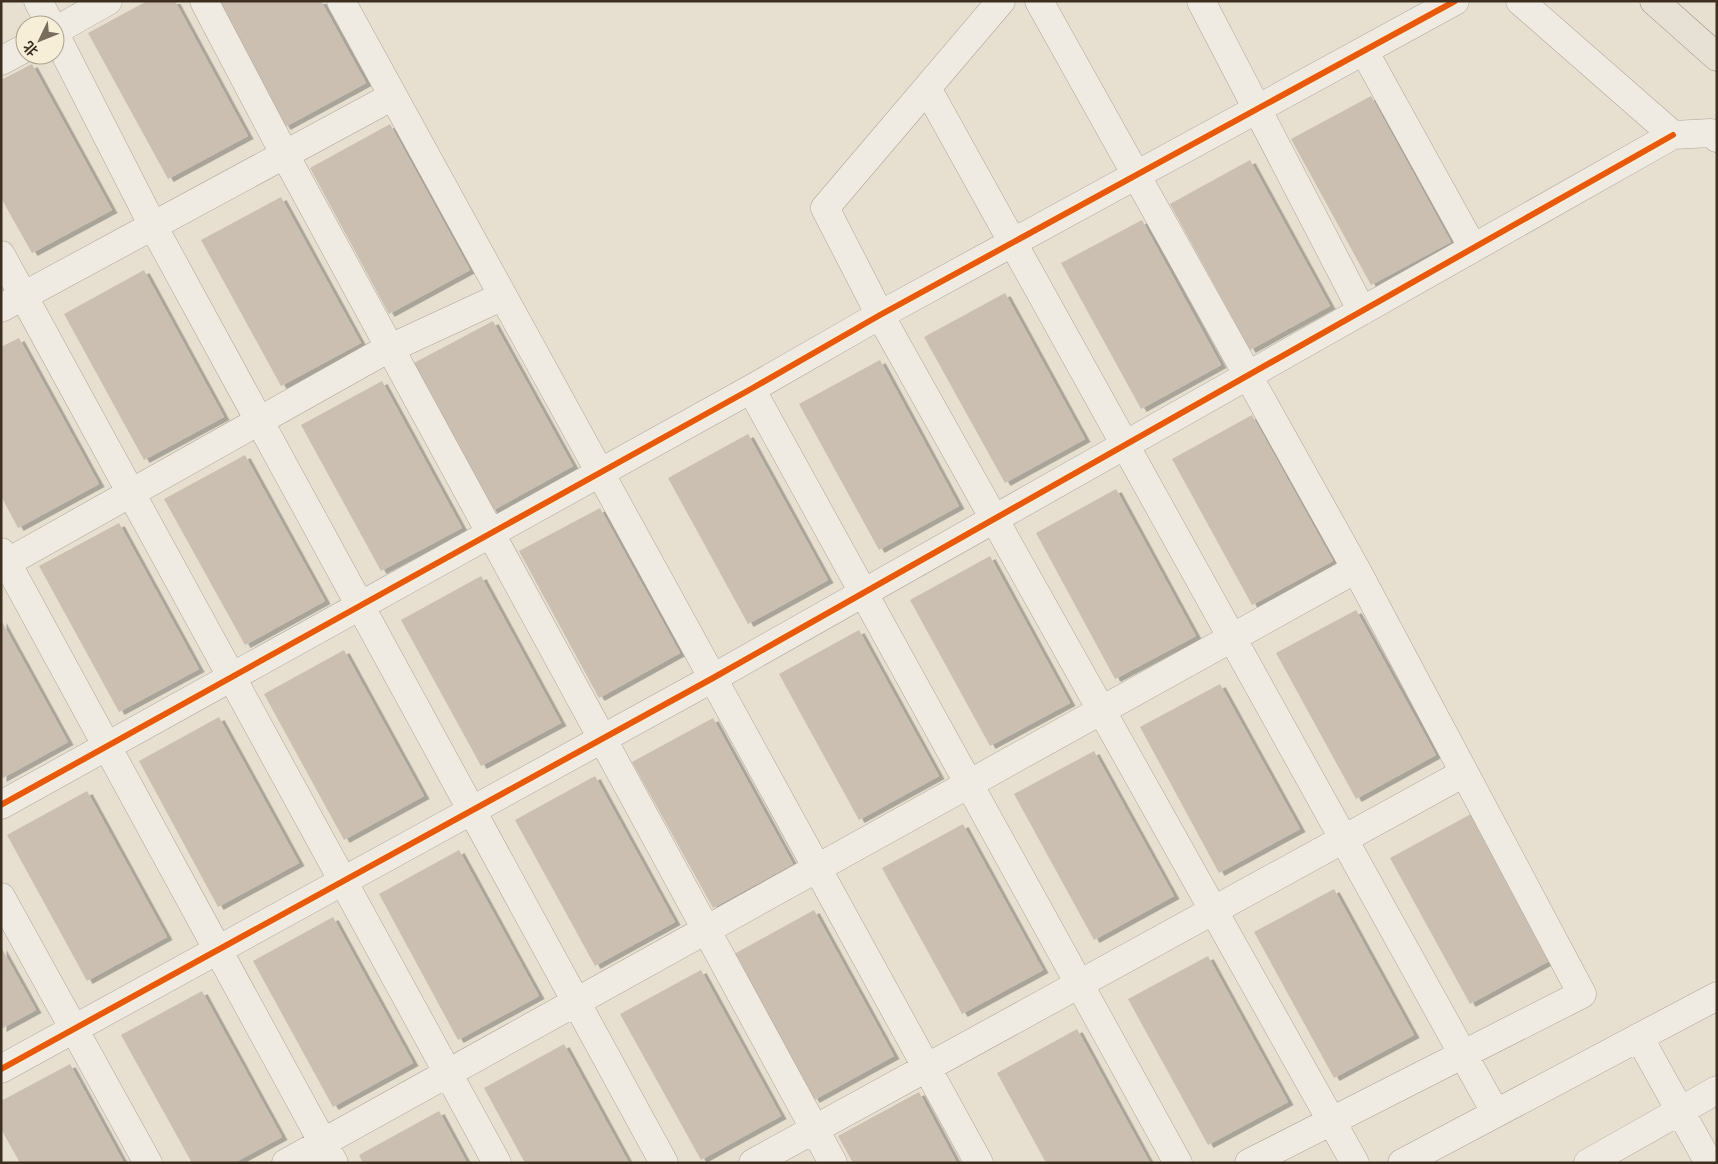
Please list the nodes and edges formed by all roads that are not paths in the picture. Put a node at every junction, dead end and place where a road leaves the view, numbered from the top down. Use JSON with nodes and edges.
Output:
{"nodes":[{"id":1,"x":38,"y":1,"type":"edge"},
{"id":2,"x":108,"y":1,"type":"edge"},
{"id":3,"x":204,"y":1,"type":"edge"},
{"id":4,"x":341,"y":1,"type":"edge"},
{"id":5,"x":1001,"y":1,"type":"edge"},
{"id":6,"x":1040,"y":1,"type":"edge"},
{"id":7,"x":1202,"y":1,"type":"edge"},
{"id":8,"x":1455,"y":1,"type":"edge"},
{"id":9,"x":1520,"y":1,"type":"edge"},
{"id":10,"x":1654,"y":1,"type":"edge"},
{"id":11,"x":45,"y":15,"type":"edge"},
{"id":12,"x":65,"y":26,"type":"edge"},
{"id":13,"x":1364,"y":51,"type":"junction"},
{"id":14,"x":65,"y":52,"type":"edge"},
{"id":15,"x":15,"y":53,"type":"edge"},
{"id":16,"x":1717,"y":57,"type":"edge"},
{"id":17,"x":1,"y":61,"type":"edge"},
{"id":18,"x":927,"y":88,"type":"junction"},
{"id":19,"x":393,"y":96,"type":"junction"},
{"id":20,"x":1257,"y":110,"type":"junction"},
{"id":21,"x":1673,"y":135,"type":"junction"},
{"id":22,"x":1717,"y":138,"type":"edge"},
{"id":23,"x":285,"y":156,"type":"junction"},
{"id":24,"x":1137,"y":176,"type":"junction"},
{"id":25,"x":153,"y":226,"type":"junction"},
{"id":26,"x":1013,"y":244,"type":"junction"},
{"id":27,"x":1473,"y":248,"type":"junction"},
{"id":28,"x":1,"y":254,"type":"edge"},
{"id":29,"x":25,"y":295,"type":"junction"},
{"id":30,"x":503,"y":296,"type":"junction"},
{"id":31,"x":1,"y":308,"type":"edge"},
{"id":32,"x":1362,"y":311,"type":"junction"},
{"id":33,"x":880,"y":315,"type":"junction"},
{"id":34,"x":390,"y":348,"type":"junction"},
{"id":35,"x":1248,"y":375,"type":"junction"},
{"id":36,"x":751,"y":389,"type":"junction"},
{"id":37,"x":260,"y":420,"type":"junction"},
{"id":38,"x":1124,"y":445,"type":"junction"},
{"id":39,"x":600,"y":472,"type":"junction"},
{"id":40,"x":132,"y":492,"type":"junction"},
{"id":41,"x":994,"y":518,"type":"junction"},
{"id":42,"x":490,"y":533,"type":"junction"},
{"id":43,"x":3,"y":560,"type":"edge"},
{"id":44,"x":1356,"y":570,"type":"junction"},
{"id":45,"x":863,"y":593,"type":"junction"},
{"id":46,"x":361,"y":606,"type":"junction"},
{"id":47,"x":1232,"y":638,"type":"junction"},
{"id":48,"x":233,"y":677,"type":"junction"},
{"id":49,"x":713,"y":678,"type":"junction"},
{"id":50,"x":1102,"y":710,"type":"junction"},
{"id":51,"x":602,"y":738,"type":"junction"},
{"id":52,"x":107,"y":746,"type":"junction"},
{"id":53,"x":1464,"y":773,"type":"junction"},
{"id":54,"x":968,"y":784,"type":"junction"},
{"id":55,"x":1,"y":805,"type":"edge"},
{"id":56,"x":471,"y":810,"type":"junction"},
{"id":57,"x":1343,"y":839,"type":"junction"},
{"id":58,"x":817,"y":868,"type":"junction"},
{"id":59,"x":343,"y":880,"type":"junction"},
{"id":60,"x":1,"y":898,"type":"edge"},
{"id":61,"x":1213,"y":910,"type":"junction"},
{"id":62,"x":706,"y":930,"type":"junction"},
{"id":63,"x":217,"y":950,"type":"junction"},
{"id":64,"x":1079,"y":983,"type":"junction"},
{"id":65,"x":1717,"y":996,"type":"edge"},
{"id":66,"x":576,"y":1002,"type":"junction"},
{"id":67,"x":74,"y":1029,"type":"junction"},
{"id":68,"x":1639,"y":1036,"type":"junction"},
{"id":69,"x":1462,"y":1055,"type":"junction"},
{"id":70,"x":926,"y":1067,"type":"junction"},
{"id":71,"x":1,"y":1069,"type":"edge"},
{"id":72,"x":448,"y":1073,"type":"junction"},
{"id":73,"x":1717,"y":1090,"type":"edge"},
{"id":74,"x":1680,"y":1111,"type":"junction"},
{"id":75,"x":1494,"y":1112,"type":"junction"},
{"id":76,"x":1332,"y":1121,"type":"junction"},
{"id":77,"x":815,"y":1129,"type":"junction"},
{"id":78,"x":328,"y":1153,"type":"edge"},
{"id":79,"x":148,"y":1163,"type":"edge"},
{"id":80,"x":286,"y":1163,"type":"edge"},
{"id":81,"x":497,"y":1163,"type":"edge"},
{"id":82,"x":664,"y":1163,"type":"edge"},
{"id":83,"x":753,"y":1163,"type":"edge"},
{"id":84,"x":833,"y":1163,"type":"edge"},
{"id":85,"x":979,"y":1163,"type":"edge"},
{"id":86,"x":1178,"y":1163,"type":"edge"},
{"id":87,"x":1249,"y":1163,"type":"edge"},
{"id":88,"x":1355,"y":1163,"type":"edge"},
{"id":89,"x":1402,"y":1163,"type":"edge"},
{"id":90,"x":1588,"y":1163,"type":"edge"},
{"id":91,"x":1709,"y":1163,"type":"edge"}],
"edges":[{"from":1,"to":11,"type":"street"},
{"from":2,"to":12,"type":"street"},
{"from":3,"to":23,"type":"street"},
{"from":4,"to":19,"type":"street"},
{"from":5,"to":18,"type":"street"},
{"from":6,"to":24,"type":"street"},
{"from":7,"to":20,"type":"street"},
{"from":8,"to":13,"type":"street"},
{"from":9,"to":21,"type":"street"},
{"from":10,"to":16,"type":"main road"},
{"from":13,"to":20,"type":"street"},
{"from":13,"to":27,"type":"street"},
{"from":14,"to":25,"type":"street"},
{"from":15,"to":17,"type":"street"},
{"from":18,"to":26,"type":"street"},
{"from":18,"to":33,"type":"street"},
{"from":19,"to":23,"type":"street"},
{"from":19,"to":30,"type":"street"},
{"from":20,"to":24,"type":"street"},
{"from":20,"to":32,"type":"street"},
{"from":21,"to":22,"type":"street"},
{"from":21,"to":27,"type":"street"},
{"from":23,"to":25,"type":"street"},
{"from":23,"to":34,"type":"street"},
{"from":24,"to":26,"type":"street"},
{"from":24,"to":35,"type":"street"},
{"from":25,"to":29,"type":"street"},
{"from":25,"to":37,"type":"street"},
{"from":26,"to":33,"type":"street"},
{"from":26,"to":38,"type":"street"},
{"from":27,"to":32,"type":"street"},
{"from":28,"to":29,"type":"street"},
{"from":29,"to":31,"type":"street"},
{"from":29,"to":40,"type":"street"},
{"from":30,"to":34,"type":"street"},
{"from":30,"to":39,"type":"street"},
{"from":32,"to":35,"type":"street"},
{"from":33,"to":36,"type":"street"},
{"from":33,"to":41,"type":"street"},
{"from":34,"to":37,"type":"street"},
{"from":34,"to":42,"type":"street"},
{"from":35,"to":38,"type":"street"},
{"from":35,"to":44,"type":"street"},
{"from":36,"to":39,"type":"street"},
{"from":36,"to":45,"type":"street"},
{"from":37,"to":40,"type":"street"},
{"from":37,"to":46,"type":"street"},
{"from":38,"to":41,"type":"street"},
{"from":38,"to":47,"type":"street"},
{"from":39,"to":42,"type":"street"},
{"from":39,"to":49,"type":"street"},
{"from":40,"to":43,"type":"street"},
{"from":40,"to":48,"type":"street"},
{"from":41,"to":45,"type":"street"},
{"from":41,"to":50,"type":"street"},
{"from":42,"to":46,"type":"street"},
{"from":42,"to":51,"type":"street"},
{"from":43,"to":52,"type":"street"},
{"from":44,"to":47,"type":"street"},
{"from":44,"to":53,"type":"street"},
{"from":45,"to":49,"type":"street"},
{"from":45,"to":54,"type":"street"},
{"from":46,"to":48,"type":"street"},
{"from":46,"to":56,"type":"street"},
{"from":47,"to":50,"type":"street"},
{"from":47,"to":57,"type":"street"},
{"from":48,"to":52,"type":"street"},
{"from":48,"to":59,"type":"street"},
{"from":49,"to":51,"type":"street"},
{"from":49,"to":58,"type":"street"},
{"from":50,"to":54,"type":"street"},
{"from":50,"to":61,"type":"street"},
{"from":51,"to":56,"type":"street"},
{"from":51,"to":62,"type":"street"},
{"from":52,"to":55,"type":"street"},
{"from":52,"to":63,"type":"street"},
{"from":53,"to":57,"type":"street"},
{"from":53,"to":69,"type":"street"},
{"from":54,"to":58,"type":"street"},
{"from":54,"to":64,"type":"street"},
{"from":56,"to":59,"type":"street"},
{"from":56,"to":66,"type":"street"},
{"from":57,"to":61,"type":"street"},
{"from":57,"to":69,"type":"street"},
{"from":58,"to":62,"type":"street"},
{"from":58,"to":70,"type":"street"},
{"from":59,"to":63,"type":"street"},
{"from":59,"to":72,"type":"street"},
{"from":60,"to":67,"type":"street"},
{"from":61,"to":64,"type":"street"},
{"from":61,"to":76,"type":"street"},
{"from":62,"to":66,"type":"street"},
{"from":62,"to":77,"type":"street"},
{"from":63,"to":67,"type":"street"},
{"from":63,"to":78,"type":"street"},
{"from":64,"to":70,"type":"street"},
{"from":64,"to":86,"type":"street"},
{"from":65,"to":68,"type":"street"},
{"from":66,"to":72,"type":"street"},
{"from":66,"to":82,"type":"street"},
{"from":67,"to":71,"type":"street"},
{"from":67,"to":79,"type":"street"},
{"from":68,"to":74,"type":"street"},
{"from":68,"to":75,"type":"street"},
{"from":69,"to":75,"type":"street"},
{"from":69,"to":76,"type":"street"},
{"from":70,"to":77,"type":"street"},
{"from":70,"to":85,"type":"street"},
{"from":72,"to":78,"type":"street"},
{"from":72,"to":81,"type":"street"},
{"from":73,"to":74,"type":"street"},
{"from":74,"to":90,"type":"street"},
{"from":74,"to":91,"type":"street"},
{"from":75,"to":89,"type":"street"},
{"from":76,"to":87,"type":"street"},
{"from":76,"to":88,"type":"street"},
{"from":77,"to":83,"type":"street"},
{"from":77,"to":84,"type":"street"},
{"from":78,"to":80,"type":"street"}]}
